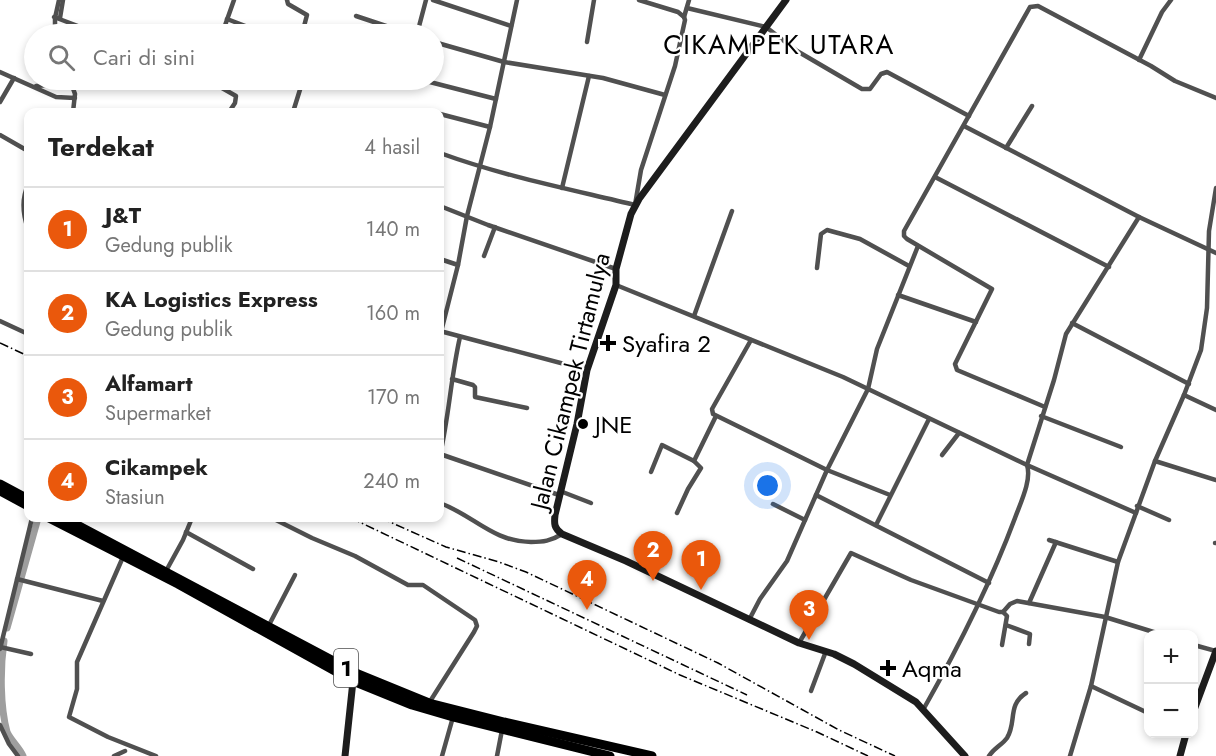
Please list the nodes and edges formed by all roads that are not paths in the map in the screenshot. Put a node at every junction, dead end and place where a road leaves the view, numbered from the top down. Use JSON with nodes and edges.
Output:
{"nodes":[{"id":1,"x":61,"y":0,"type":"edge"},
{"id":2,"x":234,"y":0,"type":"edge"},
{"id":3,"x":287,"y":0,"type":"edge"},
{"id":4,"x":426,"y":0,"type":"edge"},
{"id":5,"x":433,"y":0,"type":"edge"},
{"id":6,"x":517,"y":0,"type":"edge"},
{"id":7,"x":594,"y":0,"type":"edge"},
{"id":8,"x":639,"y":0,"type":"edge"},
{"id":9,"x":689,"y":0,"type":"edge"},
{"id":10,"x":786,"y":0,"type":"edge"},
{"id":11,"x":1032,"y":0,"type":"edge"},
{"id":12,"x":1171,"y":0,"type":"edge"},
{"id":13,"x":1040,"y":3,"type":"edge"},
{"id":14,"x":687,"y":8,"type":"junction"},
{"id":15,"x":356,"y":16,"type":"dead end"},
{"id":16,"x":684,"y":17,"type":"junction"},
{"id":17,"x":57,"y":18,"type":"junction"},
{"id":18,"x":227,"y":19,"type":"junction"},
{"id":19,"x":56,"y":24,"type":"edge"},
{"id":20,"x":73,"y":24,"type":"edge"},
{"id":21,"x":225,"y":24,"type":"edge"},
{"id":22,"x":240,"y":24,"type":"edge"},
{"id":23,"x":305,"y":24,"type":"edge"},
{"id":24,"x":380,"y":24,"type":"edge"},
{"id":25,"x":420,"y":24,"type":"edge"},
{"id":26,"x":511,"y":26,"type":"junction"},
{"id":27,"x":766,"y":27,"type":"junction"},
{"id":28,"x":586,"y":42,"type":"dead end"},
{"id":29,"x":444,"y":45,"type":"edge"},
{"id":30,"x":1139,"y":60,"type":"junction"},
{"id":31,"x":504,"y":62,"type":"junction"},
{"id":32,"x":0,"y":72,"type":"edge"},
{"id":33,"x":588,"y":76,"type":"junction"},
{"id":34,"x":14,"y":78,"type":"junction"},
{"id":35,"x":24,"y":82,"type":"edge"},
{"id":36,"x":444,"y":86,"type":"edge"},
{"id":37,"x":41,"y":90,"type":"edge"},
{"id":38,"x":74,"y":90,"type":"edge"},
{"id":39,"x":226,"y":90,"type":"edge"},
{"id":40,"x":300,"y":90,"type":"edge"},
{"id":41,"x":665,"y":95,"type":"junction"},
{"id":42,"x":75,"y":98,"type":"junction"},
{"id":43,"x":1216,"y":98,"type":"edge"},
{"id":44,"x":496,"y":99,"type":"junction"},
{"id":45,"x":0,"y":102,"type":"edge"},
{"id":46,"x":1032,"y":106,"type":"dead end"},
{"id":47,"x":74,"y":108,"type":"edge"},
{"id":48,"x":232,"y":108,"type":"edge"},
{"id":49,"x":294,"y":108,"type":"edge"},
{"id":50,"x":444,"y":115,"type":"edge"},
{"id":51,"x":969,"y":116,"type":"junction"},
{"id":52,"x":964,"y":126,"type":"junction"},
{"id":53,"x":490,"y":127,"type":"junction"},
{"id":54,"x":0,"y":135,"type":"edge"},
{"id":55,"x":1006,"y":148,"type":"junction"},
{"id":56,"x":24,"y":149,"type":"edge"},
{"id":57,"x":444,"y":154,"type":"edge"},
{"id":58,"x":480,"y":167,"type":"junction"},
{"id":59,"x":935,"y":177,"type":"junction"},
{"id":60,"x":562,"y":188,"type":"junction"},
{"id":61,"x":1216,"y":188,"type":"edge"},
{"id":62,"x":635,"y":205,"type":"junction"},
{"id":63,"x":444,"y":207,"type":"edge"},
{"id":64,"x":732,"y":211,"type":"dead end"},
{"id":65,"x":467,"y":216,"type":"junction"},
{"id":66,"x":1139,"y":217,"type":"junction"},
{"id":67,"x":495,"y":227,"type":"junction"},
{"id":68,"x":918,"y":246,"type":"junction"},
{"id":69,"x":1208,"y":250,"type":"junction"},
{"id":70,"x":1216,"y":253,"type":"edge"},
{"id":71,"x":484,"y":256,"type":"dead end"},
{"id":72,"x":444,"y":261,"type":"edge"},
{"id":73,"x":458,"y":265,"type":"junction"},
{"id":74,"x":909,"y":266,"type":"junction"},
{"id":75,"x":1108,"y":267,"type":"junction"},
{"id":76,"x":817,"y":268,"type":"dead end"},
{"id":77,"x":616,"y":269,"type":"junction"},
{"id":78,"x":615,"y":285,"type":"junction"},
{"id":79,"x":898,"y":295,"type":"junction"},
{"id":80,"x":694,"y":316,"type":"junction"},
{"id":81,"x":444,"y":317,"type":"edge"},
{"id":82,"x":0,"y":321,"type":"edge"},
{"id":83,"x":975,"y":322,"type":"junction"},
{"id":84,"x":1072,"y":323,"type":"junction"},
{"id":85,"x":24,"y":332,"type":"edge"},
{"id":86,"x":444,"y":333,"type":"edge"},
{"id":87,"x":460,"y":337,"type":"junction"},
{"id":88,"x":751,"y":340,"type":"junction"},
{"id":89,"x":587,"y":370,"type":"junction"},
{"id":90,"x":452,"y":379,"type":"junction"},
{"id":91,"x":1189,"y":384,"type":"junction"},
{"id":92,"x":868,"y":389,"type":"junction"},
{"id":93,"x":1184,"y":396,"type":"junction"},
{"id":94,"x":527,"y":408,"type":"dead end"},
{"id":95,"x":1045,"y":408,"type":"junction"},
{"id":96,"x":1216,"y":410,"type":"edge"},
{"id":97,"x":716,"y":416,"type":"junction"},
{"id":98,"x":1041,"y":416,"type":"junction"},
{"id":99,"x":929,"y":418,"type":"junction"},
{"id":100,"x":959,"y":433,"type":"junction"},
{"id":101,"x":444,"y":436,"type":"edge"},
{"id":102,"x":1121,"y":447,"type":"dead end"},
{"id":103,"x":444,"y":455,"type":"edge"},
{"id":104,"x":942,"y":455,"type":"dead end"},
{"id":105,"x":1155,"y":460,"type":"junction"},
{"id":106,"x":693,"y":461,"type":"junction"},
{"id":107,"x":1027,"y":465,"type":"junction"},
{"id":108,"x":827,"y":470,"type":"junction"},
{"id":109,"x":651,"y":472,"type":"dead end"},
{"id":110,"x":1216,"y":480,"type":"edge"},
{"id":111,"x":0,"y":484,"type":"edge"},
{"id":112,"x":0,"y":491,"type":"edge"},
{"id":113,"x":560,"y":493,"type":"junction"},
{"id":114,"x":816,"y":495,"type":"junction"},
{"id":115,"x":890,"y":495,"type":"junction"},
{"id":116,"x":24,"y":497,"type":"edge"},
{"id":117,"x":591,"y":503,"type":"dead end"},
{"id":118,"x":24,"y":504,"type":"edge"},
{"id":119,"x":773,"y":504,"type":"dead end"},
{"id":120,"x":444,"y":505,"type":"edge"},
{"id":121,"x":1137,"y":506,"type":"junction"},
{"id":122,"x":677,"y":513,"type":"dead end"},
{"id":123,"x":1136,"y":513,"type":"junction"},
{"id":124,"x":805,"y":520,"type":"junction"},
{"id":125,"x":1169,"y":520,"type":"dead end"},
{"id":126,"x":31,"y":522,"type":"edge"},
{"id":127,"x":57,"y":522,"type":"edge"},
{"id":128,"x":72,"y":522,"type":"edge"},
{"id":129,"x":190,"y":522,"type":"edge"},
{"id":130,"x":280,"y":522,"type":"edge"},
{"id":131,"x":876,"y":525,"type":"junction"},
{"id":132,"x":186,"y":532,"type":"junction"},
{"id":133,"x":562,"y":534,"type":"junction"},
{"id":134,"x":1049,"y":540,"type":"dead end"},
{"id":135,"x":1056,"y":542,"type":"junction"},
{"id":136,"x":124,"y":556,"type":"junction"},
{"id":137,"x":1118,"y":562,"type":"junction"},
{"id":138,"x":253,"y":569,"type":"dead end"},
{"id":139,"x":166,"y":571,"type":"junction"},
{"id":140,"x":295,"y":575,"type":"dead end"},
{"id":141,"x":20,"y":580,"type":"junction"},
{"id":142,"x":988,"y":583,"type":"junction"},
{"id":143,"x":103,"y":601,"type":"junction"},
{"id":144,"x":1029,"y":603,"type":"junction"},
{"id":145,"x":978,"y":606,"type":"junction"},
{"id":146,"x":1003,"y":612,"type":"junction"},
{"id":147,"x":1105,"y":617,"type":"junction"},
{"id":148,"x":749,"y":620,"type":"junction"},
{"id":149,"x":269,"y":625,"type":"junction"},
{"id":150,"x":1006,"y":625,"type":"junction"},
{"id":151,"x":1147,"y":630,"type":"edge"},
{"id":152,"x":799,"y":643,"type":"junction"},
{"id":153,"x":1029,"y":644,"type":"dead end"},
{"id":154,"x":1002,"y":645,"type":"dead end"},
{"id":155,"x":1198,"y":646,"type":"edge"},
{"id":156,"x":2,"y":648,"type":"edge"},
{"id":157,"x":826,"y":651,"type":"junction"},
{"id":158,"x":1216,"y":651,"type":"edge"},
{"id":159,"x":32,"y":654,"type":"dead end"},
{"id":160,"x":356,"y":678,"type":"junction"},
{"id":161,"x":1091,"y":686,"type":"junction"},
{"id":162,"x":811,"y":691,"type":"dead end"},
{"id":163,"x":1026,"y":693,"type":"dead end"},
{"id":164,"x":1198,"y":699,"type":"edge"},
{"id":165,"x":429,"y":703,"type":"junction"},
{"id":166,"x":923,"y":710,"type":"junction"},
{"id":167,"x":1144,"y":711,"type":"edge"},
{"id":168,"x":453,"y":717,"type":"junction"},
{"id":169,"x":0,"y":725,"type":"edge"},
{"id":170,"x":502,"y":730,"type":"junction"},
{"id":171,"x":1185,"y":738,"type":"edge"},
{"id":172,"x":128,"y":744,"type":"junction"},
{"id":173,"x":126,"y":753,"type":"edge"},
{"id":174,"x":18,"y":756,"type":"edge"},
{"id":175,"x":114,"y":756,"type":"edge"},
{"id":176,"x":156,"y":756,"type":"edge"},
{"id":177,"x":345,"y":756,"type":"edge"},
{"id":178,"x":442,"y":756,"type":"edge"},
{"id":179,"x":497,"y":756,"type":"edge"},
{"id":180,"x":610,"y":756,"type":"edge"},
{"id":181,"x":652,"y":756,"type":"edge"},
{"id":182,"x":965,"y":756,"type":"edge"},
{"id":183,"x":989,"y":756,"type":"edge"},
{"id":184,"x":1070,"y":756,"type":"edge"},
{"id":185,"x":1179,"y":756,"type":"edge"}],
"edges":[{"from":1,"to":17,"type":"street"},
{"from":2,"to":18,"type":"street"},
{"from":3,"to":23,"type":"street"},
{"from":4,"to":25,"type":"street"},
{"from":5,"to":26,"type":"street"},
{"from":6,"to":26,"type":"street"},
{"from":7,"to":28,"type":"street"},
{"from":8,"to":16,"type":"street"},
{"from":9,"to":14,"type":"street"},
{"from":10,"to":27,"type":"street","name":"Jalan Cikampek Tirtamulya"},
{"from":11,"to":13,"type":"street"},
{"from":12,"to":30,"type":"street"},
{"from":13,"to":30,"type":"street"},
{"from":13,"to":51,"type":"street"},
{"from":14,"to":16,"type":"street"},
{"from":14,"to":27,"type":"street"},
{"from":15,"to":24,"type":"street"},
{"from":16,"to":41,"type":"street"},
{"from":17,"to":19,"type":"street"},
{"from":17,"to":20,"type":"street"},
{"from":18,"to":21,"type":"street"},
{"from":18,"to":22,"type":"street"},
{"from":26,"to":31,"type":"street"},
{"from":27,"to":51,"type":"street"},
{"from":27,"to":62,"type":"street","name":"Jalan Cikampek Tirtamulya"},
{"from":29,"to":31,"type":"street"},
{"from":30,"to":43,"type":"street"},
{"from":31,"to":33,"type":"street"},
{"from":31,"to":44,"type":"street"},
{"from":32,"to":34,"type":"street"},
{"from":33,"to":41,"type":"street"},
{"from":33,"to":60,"type":"street"},
{"from":34,"to":35,"type":"street"},
{"from":34,"to":45,"type":"street"},
{"from":36,"to":44,"type":"street"},
{"from":37,"to":42,"type":"street"},
{"from":38,"to":42,"type":"street"},
{"from":39,"to":48,"type":"street"},
{"from":40,"to":49,"type":"street"},
{"from":41,"to":62,"type":"street"},
{"from":42,"to":47,"type":"street"},
{"from":44,"to":53,"type":"street"},
{"from":46,"to":55,"type":"street"},
{"from":50,"to":53,"type":"street"},
{"from":51,"to":52,"type":"street"},
{"from":52,"to":55,"type":"street"},
{"from":52,"to":59,"type":"street"},
{"from":53,"to":58,"type":"street"},
{"from":54,"to":56,"type":"street"},
{"from":55,"to":66,"type":"street"},
{"from":57,"to":58,"type":"street"},
{"from":58,"to":60,"type":"street"},
{"from":58,"to":65,"type":"street"},
{"from":59,"to":68,"type":"street"},
{"from":59,"to":75,"type":"street"},
{"from":60,"to":62,"type":"street"},
{"from":61,"to":69,"type":"street"},
{"from":62,"to":77,"type":"street","name":"Jalan Cikampek Tirtamulya"},
{"from":63,"to":65,"type":"street"},
{"from":64,"to":80,"type":"street"},
{"from":65,"to":67,"type":"street"},
{"from":65,"to":73,"type":"street"},
{"from":66,"to":69,"type":"street"},
{"from":66,"to":75,"type":"street"},
{"from":67,"to":71,"type":"street"},
{"from":67,"to":77,"type":"street"},
{"from":68,"to":74,"type":"street"},
{"from":68,"to":83,"type":"street"},
{"from":69,"to":70,"type":"street"},
{"from":69,"to":91,"type":"street"},
{"from":72,"to":73,"type":"street"},
{"from":73,"to":81,"type":"street"},
{"from":74,"to":76,"type":"street"},
{"from":74,"to":79,"type":"street"},
{"from":75,"to":84,"type":"street"},
{"from":77,"to":78,"type":"street","name":"Jalan Cikampek Tirtamulya"},
{"from":78,"to":80,"type":"street"},
{"from":78,"to":89,"type":"street","name":"Jalan Cikampek Tirtamulya"},
{"from":79,"to":83,"type":"street"},
{"from":79,"to":92,"type":"street"},
{"from":80,"to":88,"type":"street"},
{"from":82,"to":85,"type":"street"},
{"from":83,"to":95,"type":"street"},
{"from":84,"to":91,"type":"street"},
{"from":84,"to":95,"type":"street"},
{"from":86,"to":87,"type":"street"},
{"from":87,"to":89,"type":"street"},
{"from":87,"to":90,"type":"street"},
{"from":88,"to":92,"type":"street"},
{"from":88,"to":97,"type":"street"},
{"from":89,"to":113,"type":"street","name":"Jalan Cikampek Tirtamulya"},
{"from":90,"to":94,"type":"street"},
{"from":90,"to":101,"type":"street"},
{"from":91,"to":93,"type":"street"},
{"from":92,"to":99,"type":"street"},
{"from":92,"to":108,"type":"street"},
{"from":93,"to":96,"type":"street"},
{"from":93,"to":105,"type":"street"},
{"from":95,"to":98,"type":"street"},
{"from":97,"to":106,"type":"street"},
{"from":97,"to":108,"type":"street"},
{"from":98,"to":102,"type":"street"},
{"from":98,"to":107,"type":"street"},
{"from":99,"to":100,"type":"street"},
{"from":99,"to":115,"type":"street"},
{"from":100,"to":104,"type":"street"},
{"from":100,"to":107,"type":"street"},
{"from":103,"to":113,"type":"street"},
{"from":105,"to":110,"type":"street"},
{"from":105,"to":121,"type":"street"},
{"from":106,"to":109,"type":"street"},
{"from":106,"to":122,"type":"street"},
{"from":107,"to":123,"type":"street"},
{"from":107,"to":142,"type":"street"},
{"from":108,"to":114,"type":"street"},
{"from":108,"to":115,"type":"street"},
{"from":111,"to":116,"type":"highway"},
{"from":112,"to":118,"type":"highway"},
{"from":113,"to":117,"type":"street"},
{"from":113,"to":133,"type":"street","name":"Jalan Cikampek Tirtamulya"},
{"from":114,"to":124,"type":"street"},
{"from":114,"to":131,"type":"street"},
{"from":115,"to":131,"type":"street"},
{"from":119,"to":124,"type":"street"},
{"from":120,"to":133,"type":"street"},
{"from":121,"to":123,"type":"street"},
{"from":121,"to":125,"type":"street"},
{"from":123,"to":137,"type":"street"},
{"from":124,"to":148,"type":"street"},
{"from":126,"to":141,"type":"street"},
{"from":127,"to":136,"type":"highway","number":"1"},
{"from":128,"to":139,"type":"highway","number":"1"},
{"from":129,"to":132,"type":"street"},
{"from":130,"to":165,"type":"street"},
{"from":131,"to":142,"type":"street"},
{"from":132,"to":138,"type":"street"},
{"from":132,"to":139,"type":"street"},
{"from":133,"to":148,"type":"street","name":"Jalan Cikampek Tirtamulya"},
{"from":134,"to":135,"type":"street"},
{"from":135,"to":137,"type":"street"},
{"from":135,"to":144,"type":"street"},
{"from":136,"to":143,"type":"street"},
{"from":136,"to":160,"type":"highway","number":"1"},
{"from":137,"to":147,"type":"street"},
{"from":139,"to":149,"type":"highway","number":"1"},
{"from":140,"to":149,"type":"street"},
{"from":141,"to":143,"type":"street"},
{"from":141,"to":156,"type":"street"},
{"from":142,"to":145,"type":"street"},
{"from":143,"to":172,"type":"street"},
{"from":144,"to":146,"type":"street"},
{"from":144,"to":147,"type":"street"},
{"from":145,"to":146,"type":"street"},
{"from":145,"to":152,"type":"street"},
{"from":145,"to":166,"type":"street"},
{"from":146,"to":150,"type":"street"},
{"from":147,"to":151,"type":"street"},
{"from":147,"to":161,"type":"street"},
{"from":148,"to":152,"type":"street","name":"Jalan Cikampek Tirtamulya"},
{"from":149,"to":160,"type":"highway","number":"1"},
{"from":150,"to":153,"type":"street"},
{"from":150,"to":154,"type":"street"},
{"from":152,"to":157,"type":"street","name":"Jalan Cikampek Tirtamulya"},
{"from":155,"to":158,"type":"street"},
{"from":156,"to":159,"type":"street"},
{"from":157,"to":162,"type":"street"},
{"from":157,"to":166,"type":"street","name":"Jalan Cikampek Tirtamulya"},
{"from":158,"to":164,"type":"street"},
{"from":160,"to":165,"type":"highway","number":"1"},
{"from":160,"to":168,"type":"highway","number":"1"},
{"from":160,"to":177,"type":"street"},
{"from":161,"to":167,"type":"street"},
{"from":161,"to":184,"type":"street"},
{"from":163,"to":183,"type":"street"},
{"from":165,"to":181,"type":"highway","number":"1"},
{"from":166,"to":182,"type":"street","name":"Jalan Cikampek Tirtamulya"},
{"from":168,"to":170,"type":"highway","number":"1"},
{"from":168,"to":178,"type":"street"},
{"from":169,"to":174,"type":"street"},
{"from":170,"to":179,"type":"street"},
{"from":170,"to":180,"type":"highway","number":"1"},
{"from":171,"to":185,"type":"street"},
{"from":172,"to":173,"type":"street"},
{"from":172,"to":176,"type":"street"},
{"from":173,"to":175,"type":"street"}]}
